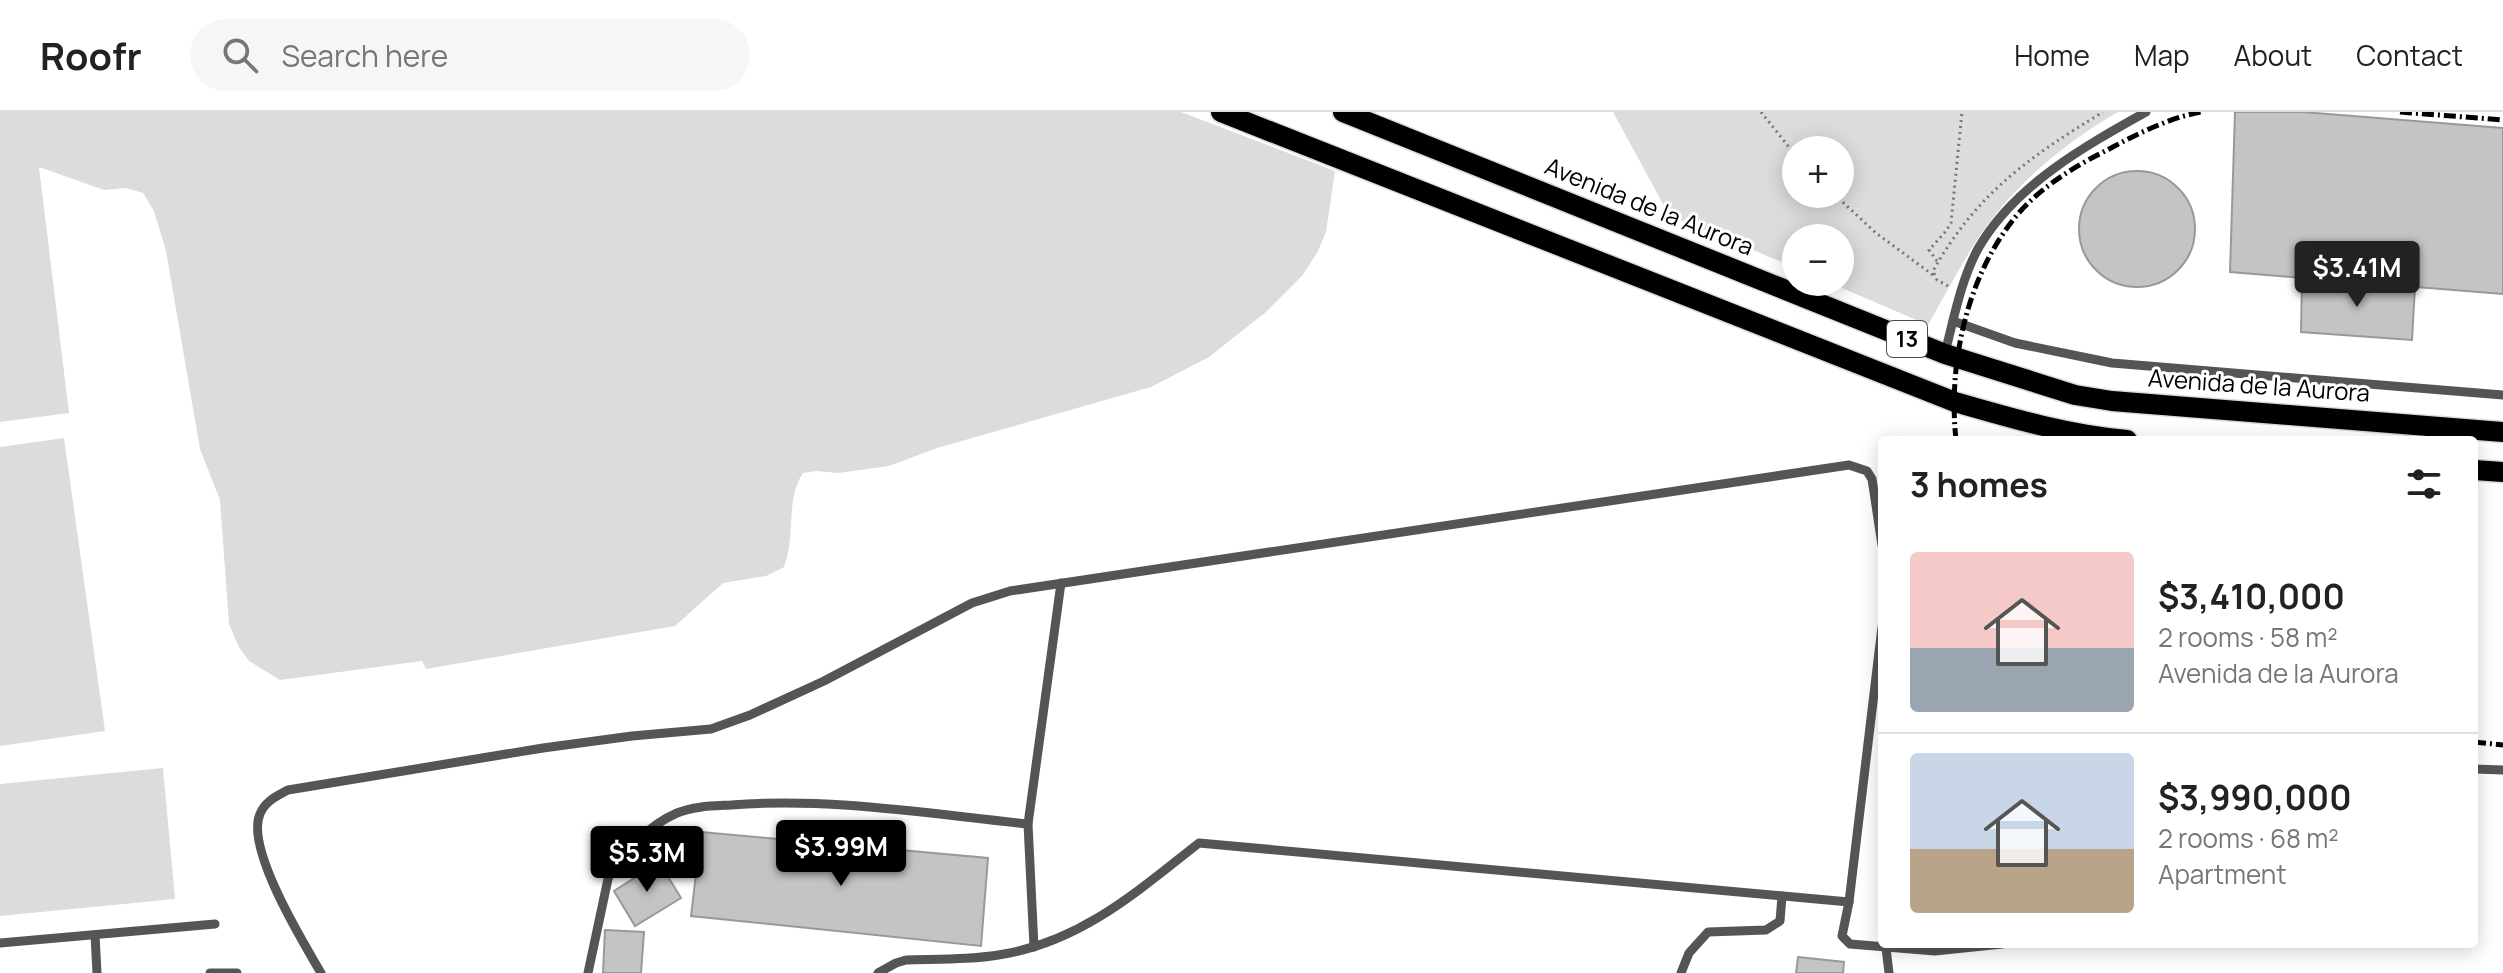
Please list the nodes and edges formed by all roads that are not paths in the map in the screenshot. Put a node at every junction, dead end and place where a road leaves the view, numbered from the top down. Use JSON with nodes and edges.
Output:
{"nodes":[{"id":1,"x":1221,"y":112,"type":"edge"},
{"id":2,"x":1343,"y":112,"type":"edge"},
{"id":3,"x":2146,"y":112,"type":"edge"},
{"id":4,"x":1953,"y":321,"type":"junction"},
{"id":5,"x":1945,"y":354,"type":"junction"},
{"id":6,"x":2503,"y":395,"type":"edge"},
{"id":7,"x":2503,"y":432,"type":"edge"},
{"id":8,"x":2090,"y":436,"type":"edge"},
{"id":9,"x":2478,"y":470,"type":"edge"},
{"id":10,"x":2503,"y":472,"type":"edge"},
{"id":11,"x":1878,"y":519,"type":"edge"},
{"id":12,"x":1061,"y":583,"type":"junction"},
{"id":13,"x":1878,"y":660,"type":"edge"},
{"id":14,"x":2478,"y":769,"type":"edge"},
{"id":15,"x":2503,"y":770,"type":"edge"},
{"id":16,"x":1028,"y":824,"type":"junction"},
{"id":17,"x":1782,"y":896,"type":"junction"},
{"id":18,"x":1849,"y":902,"type":"junction"},
{"id":19,"x":215,"y":924,"type":"dead end"},
{"id":20,"x":95,"y":935,"type":"junction"},
{"id":21,"x":0,"y":943,"type":"edge"},
{"id":22,"x":1034,"y":947,"type":"junction"},
{"id":23,"x":1878,"y":947,"type":"edge"},
{"id":24,"x":1886,"y":948,"type":"joint"},
{"id":25,"x":1964,"y":948,"type":"edge"},
{"id":26,"x":97,"y":973,"type":"edge"},
{"id":27,"x":210,"y":973,"type":"edge"},
{"id":28,"x":237,"y":973,"type":"edge"},
{"id":29,"x":321,"y":973,"type":"edge"},
{"id":30,"x":588,"y":973,"type":"edge"},
{"id":31,"x":878,"y":973,"type":"edge"},
{"id":32,"x":1681,"y":973,"type":"edge"},
{"id":33,"x":1889,"y":973,"type":"edge"}],
"edges":[{"from":1,"to":8,"type":"main road","number":"13"},
{"from":2,"to":5,"type":"main road","name":"Avenida de la Aurora","number":"13"},
{"from":3,"to":4,"type":"lane"},
{"from":4,"to":5,"type":"lane"},
{"from":4,"to":6,"type":"lane"},
{"from":5,"to":7,"type":"main road","name":"Avenida de la Aurora","number":"13"},
{"from":9,"to":10,"type":"main road"},
{"from":11,"to":12,"type":"lane"},
{"from":12,"to":16,"type":"lane"},
{"from":12,"to":29,"type":"lane"},
{"from":13,"to":18,"type":"lane"},
{"from":14,"to":15,"type":"lane"},
{"from":16,"to":22,"type":"lane"},
{"from":16,"to":30,"type":"lane"},
{"from":17,"to":18,"type":"lane"},
{"from":17,"to":22,"type":"lane"},
{"from":17,"to":32,"type":"lane"},
{"from":18,"to":23,"type":"lane"},
{"from":19,"to":20,"type":"lane"},
{"from":20,"to":21,"type":"lane"},
{"from":20,"to":26,"type":"lane"},
{"from":22,"to":31,"type":"lane"},
{"from":24,"to":25,"type":"lane"},
{"from":24,"to":33,"type":"lane"},
{"from":27,"to":28,"type":"lane"}]}
